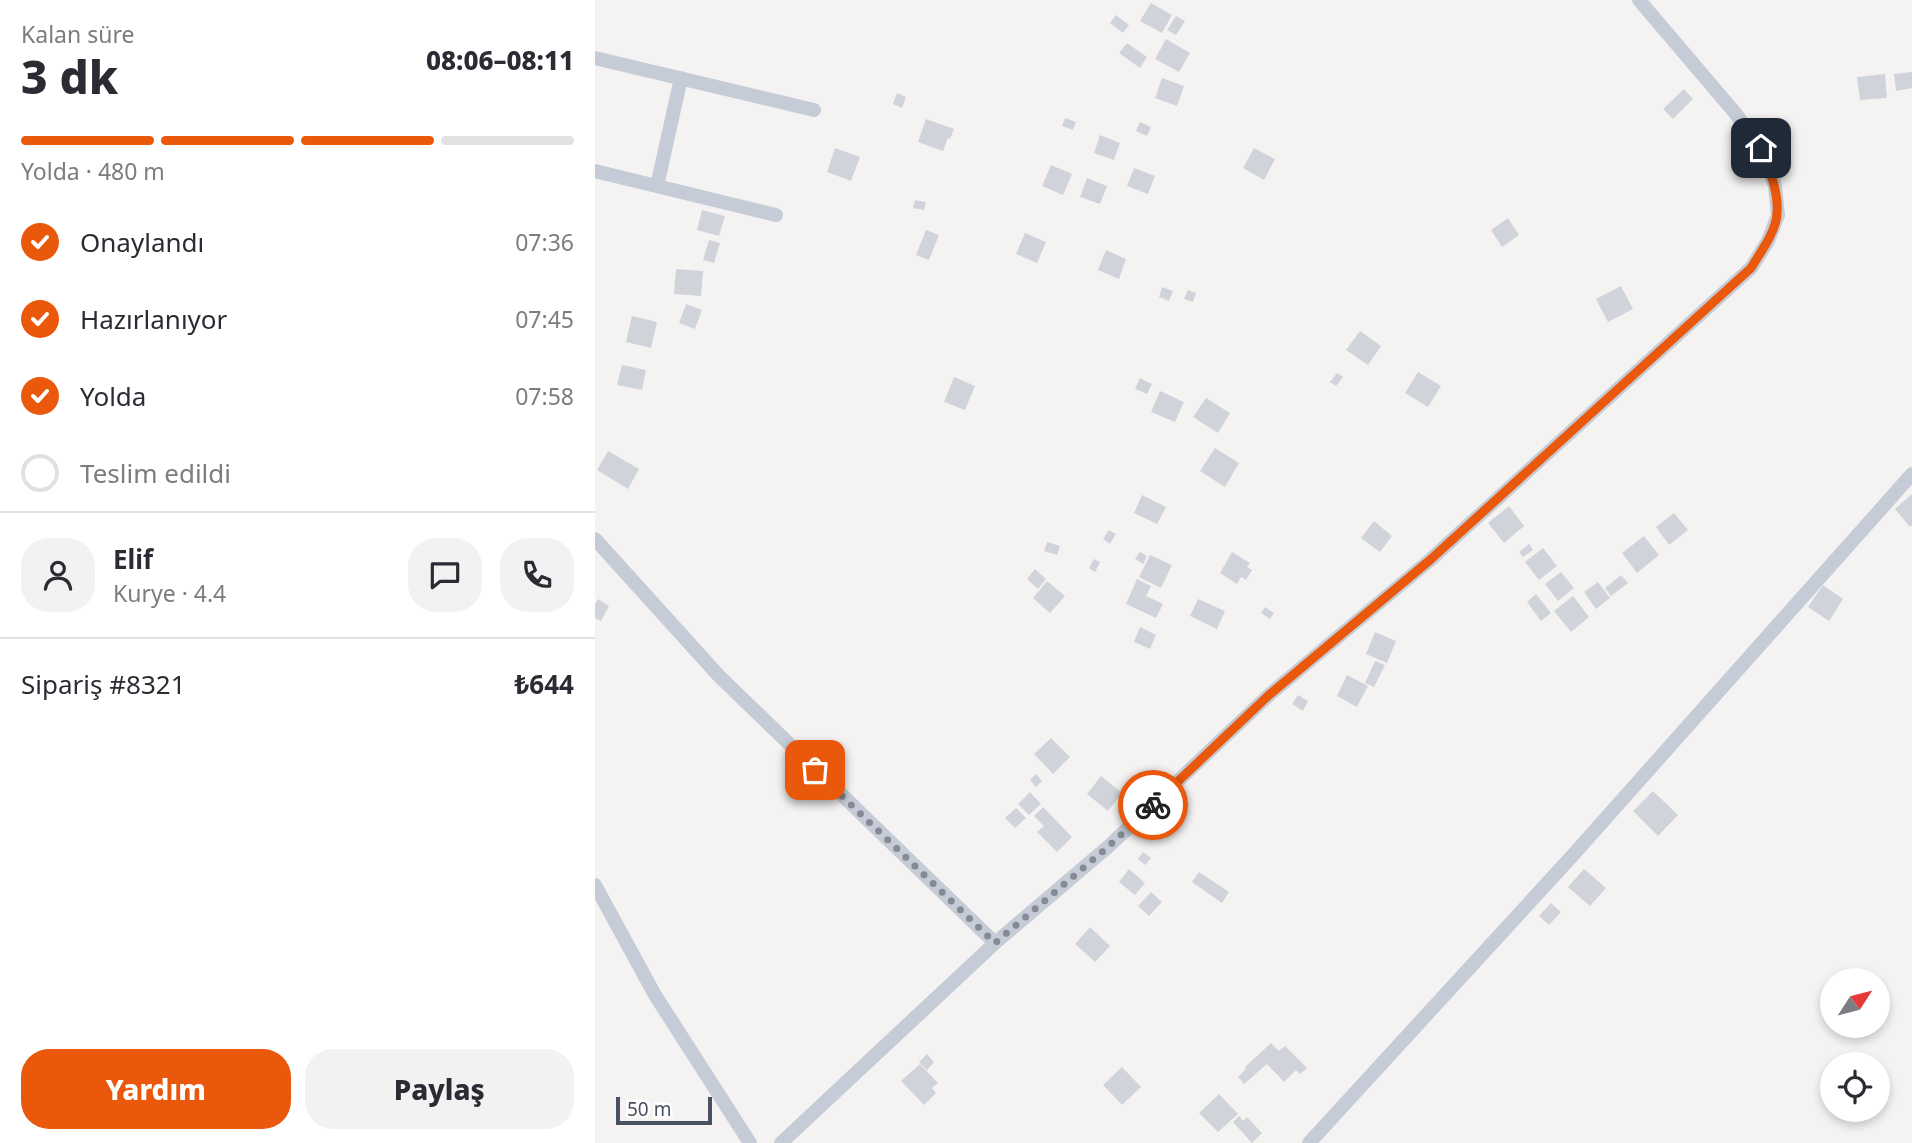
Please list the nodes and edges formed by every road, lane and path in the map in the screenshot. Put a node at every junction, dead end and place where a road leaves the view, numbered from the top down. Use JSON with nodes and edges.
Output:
{"nodes":[{"id":1,"x":1639,"y":0,"type":"edge"},
{"id":2,"x":595,"y":58,"type":"edge"},
{"id":3,"x":681,"y":78,"type":"junction"},
{"id":4,"x":814,"y":110,"type":"dead end"},
{"id":5,"x":595,"y":171,"type":"edge"},
{"id":6,"x":657,"y":187,"type":"junction"},
{"id":7,"x":776,"y":215,"type":"dead end"},
{"id":8,"x":1912,"y":474,"type":"edge"},
{"id":9,"x":595,"y":539,"type":"edge"},
{"id":10,"x":595,"y":885,"type":"edge"},
{"id":11,"x":995,"y":943,"type":"junction"},
{"id":12,"x":750,"y":1143,"type":"edge"},
{"id":13,"x":781,"y":1143,"type":"edge"},
{"id":14,"x":1310,"y":1143,"type":"edge"}],
"edges":[{"from":1,"to":11,"type":"street"},
{"from":2,"to":3,"type":"street"},
{"from":3,"to":4,"type":"street"},
{"from":3,"to":6,"type":"street"},
{"from":5,"to":6,"type":"street"},
{"from":6,"to":7,"type":"street"},
{"from":8,"to":14,"type":"street"},
{"from":9,"to":11,"type":"street"},
{"from":10,"to":12,"type":"street"},
{"from":11,"to":13,"type":"street"}]}
